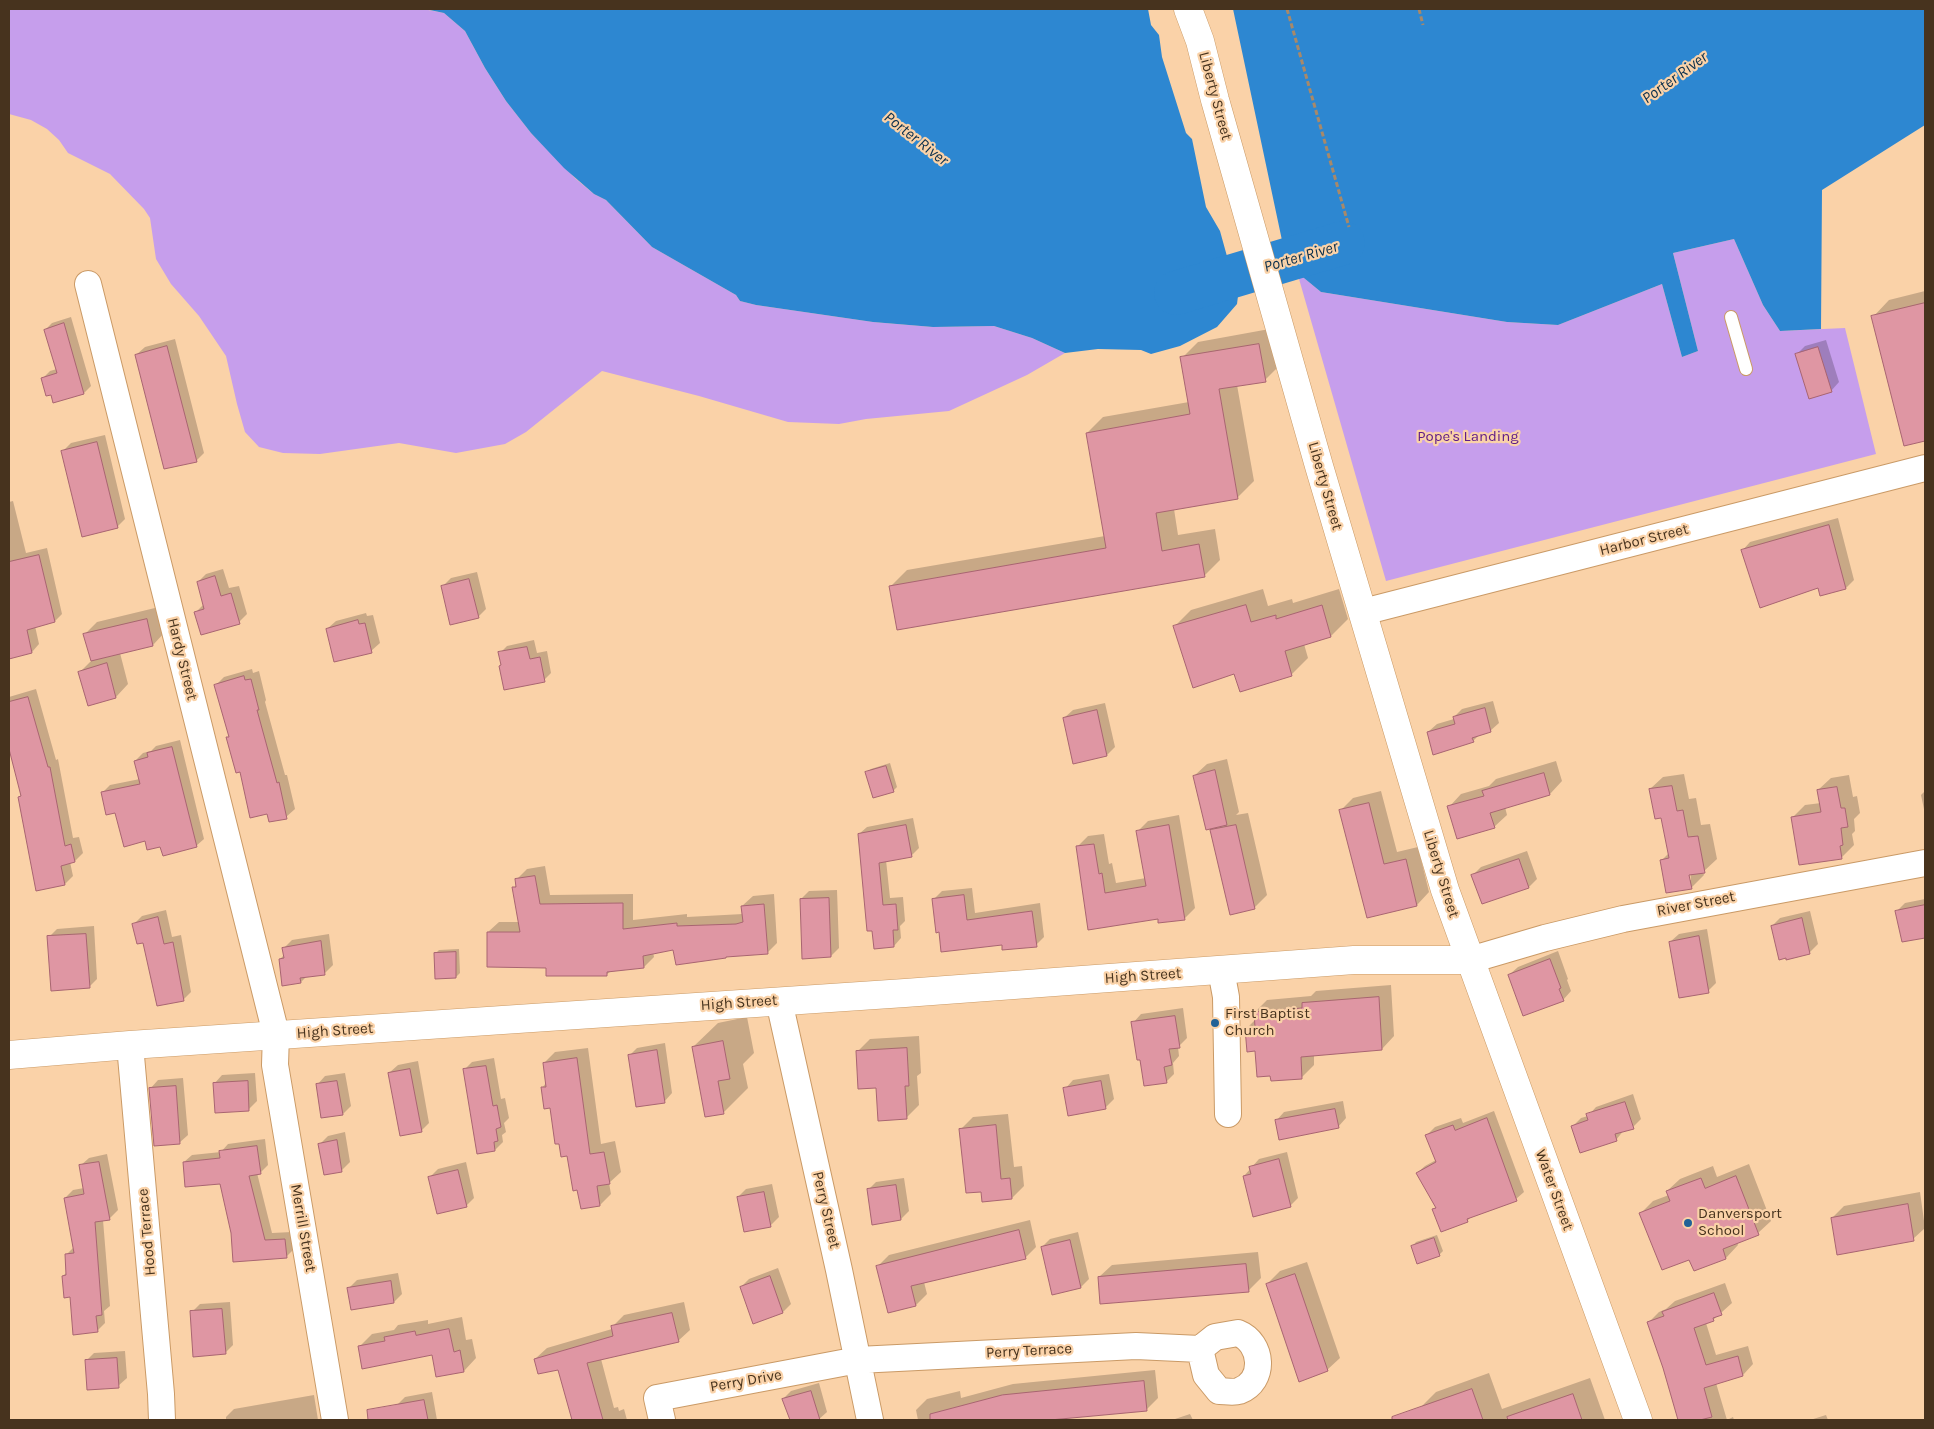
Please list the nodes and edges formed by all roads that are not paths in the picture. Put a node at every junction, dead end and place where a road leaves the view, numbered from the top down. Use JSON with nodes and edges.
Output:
{"nodes":[{"id":1,"x":1188,"y":9,"type":"edge"},
{"id":2,"x":88,"y":284,"type":"dead end"},
{"id":3,"x":1731,"y":317,"type":"dead end"},
{"id":4,"x":1746,"y":369,"type":"dead end"},
{"id":5,"x":1925,"y":468,"type":"edge"},
{"id":6,"x":1363,"y":612,"type":"junction"},
{"id":7,"x":1925,"y":863,"type":"edge"},
{"id":8,"x":1470,"y":960,"type":"junction"},
{"id":9,"x":1221,"y":970,"type":"junction"},
{"id":10,"x":779,"y":1001,"type":"junction"},
{"id":11,"x":276,"y":1034,"type":"junction"},
{"id":12,"x":130,"y":1045,"type":"junction"},
{"id":13,"x":9,"y":1055,"type":"edge"},
{"id":14,"x":1228,"y":1114,"type":"dead end"},
{"id":15,"x":1200,"y":1349,"type":"dead end"},
{"id":16,"x":858,"y":1360,"type":"junction"},
{"id":17,"x":162,"y":1420,"type":"edge"},
{"id":18,"x":335,"y":1420,"type":"edge"},
{"id":19,"x":662,"y":1420,"type":"edge"},
{"id":20,"x":870,"y":1420,"type":"edge"},
{"id":21,"x":1638,"y":1420,"type":"edge"}],
"edges":[{"from":1,"to":6,"type":"main road","name":"Liberty Street"},
{"from":2,"to":11,"type":"street","name":"Hardy Street"},
{"from":3,"to":4,"type":"lane"},
{"from":5,"to":6,"type":"street","name":"Harbor Street"},
{"from":6,"to":8,"type":"main road","name":"Liberty Street"},
{"from":7,"to":8,"type":"street","name":"River Street"},
{"from":8,"to":9,"type":"main road","name":"High Street"},
{"from":8,"to":21,"type":"main road","name":"Water Street"},
{"from":9,"to":10,"type":"main road","name":"High Street"},
{"from":9,"to":14,"type":"street"},
{"from":10,"to":11,"type":"main road","name":"High Street"},
{"from":10,"to":16,"type":"street","name":"Perry Street"},
{"from":11,"to":12,"type":"main road","name":"High Street"},
{"from":11,"to":18,"type":"street","name":"Merrill Street"},
{"from":12,"to":13,"type":"main road","name":"High Street"},
{"from":12,"to":17,"type":"street","name":"Hood Terrace"},
{"from":15,"to":16,"type":"street","name":"Perry Terrace"},
{"from":16,"to":19,"type":"street","name":"Perry Drive"},
{"from":16,"to":20,"type":"street","name":"Perry Street"}]}
